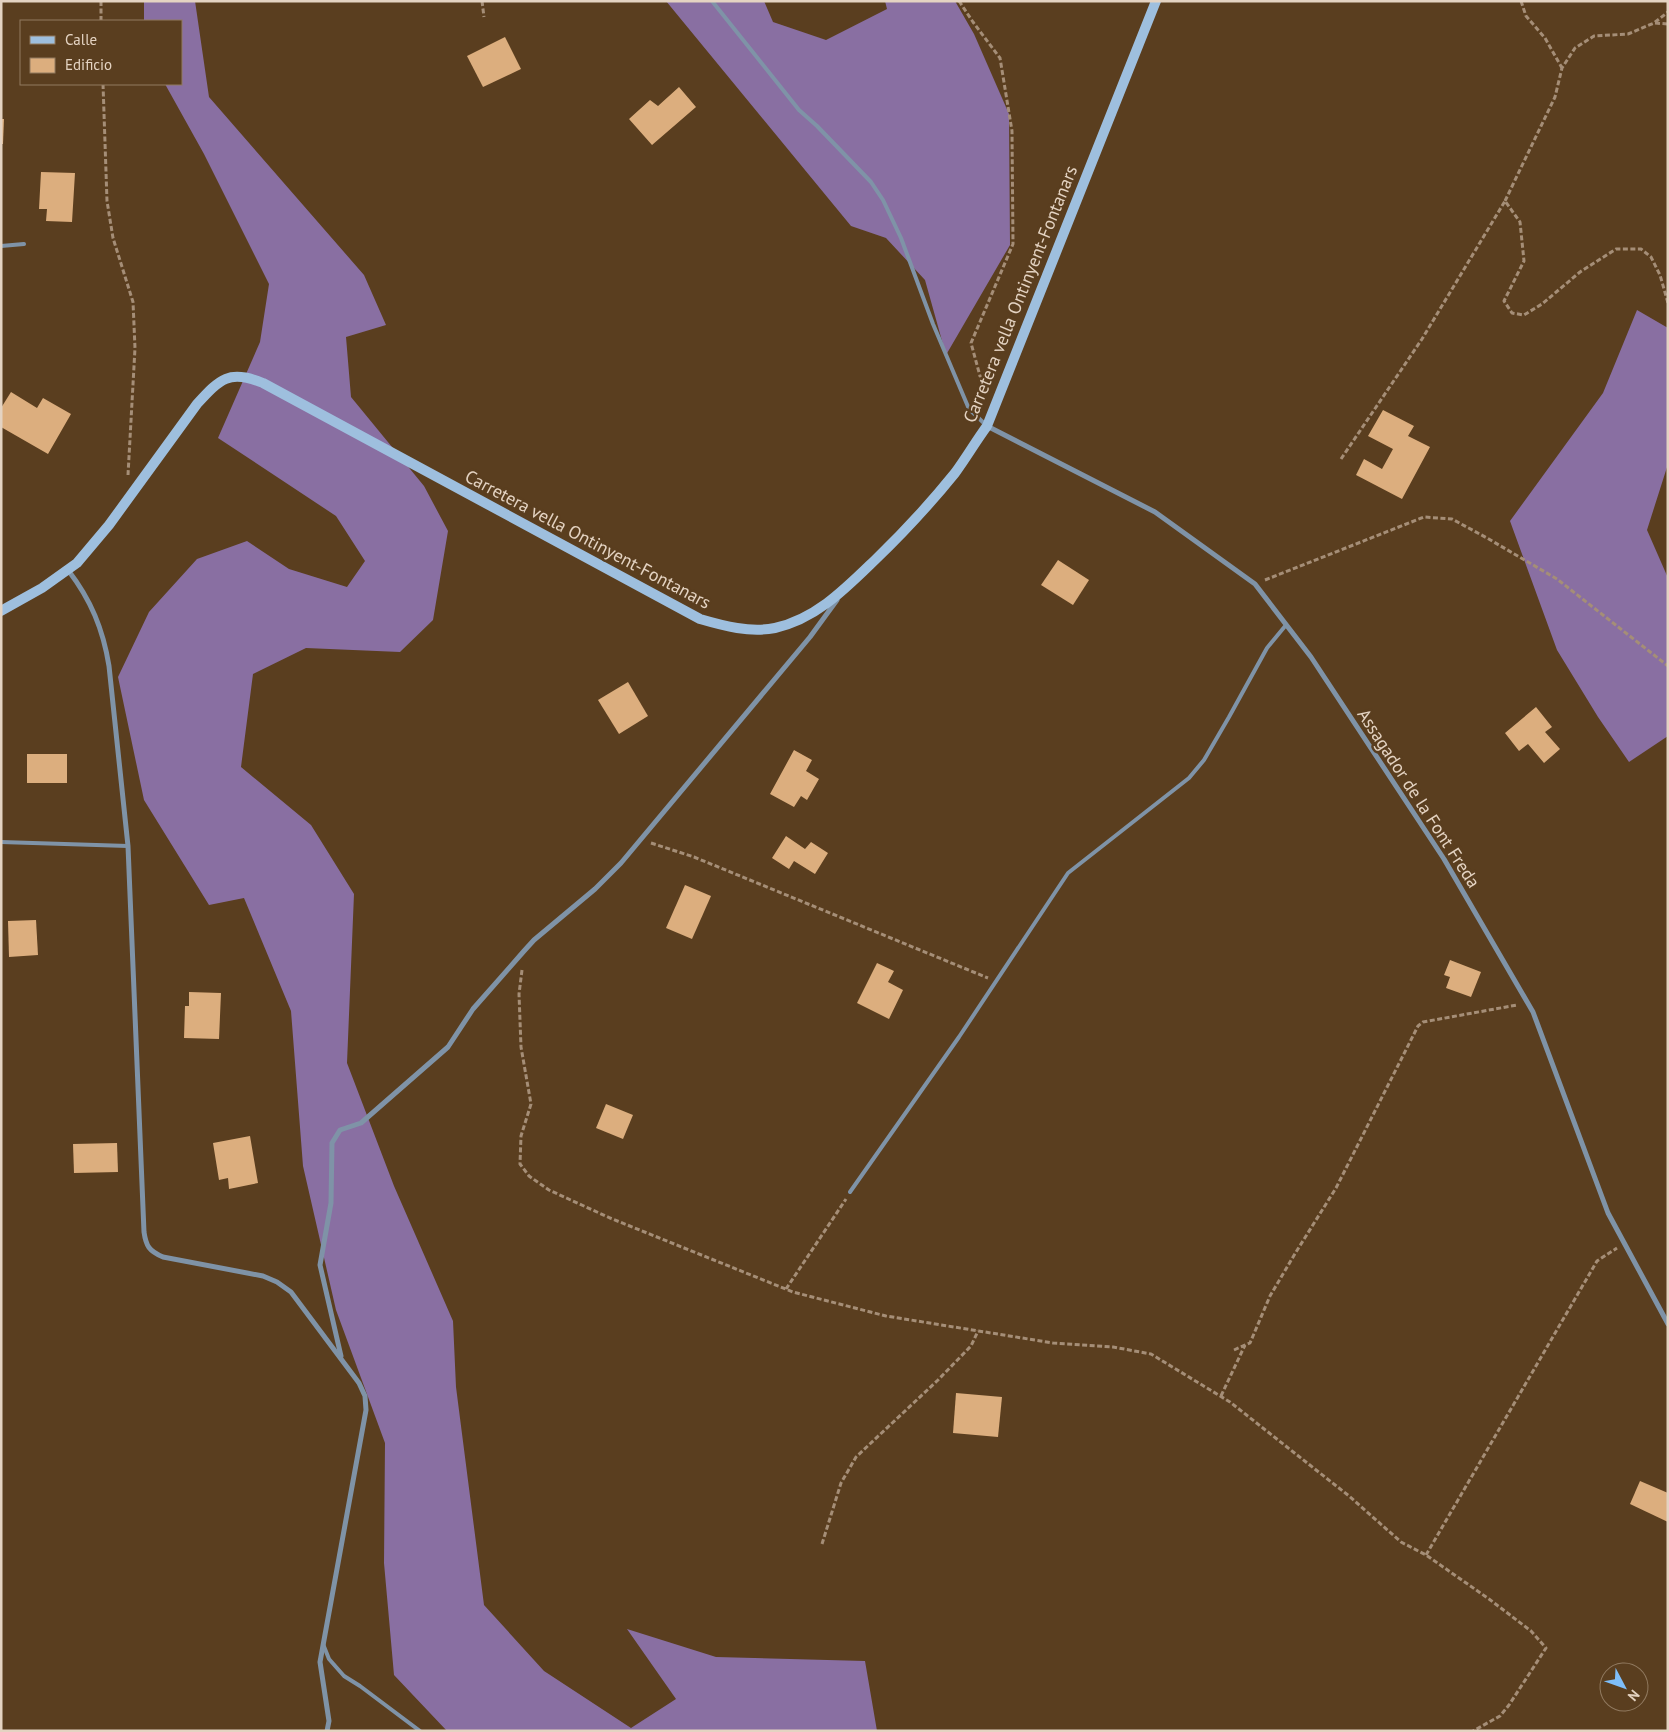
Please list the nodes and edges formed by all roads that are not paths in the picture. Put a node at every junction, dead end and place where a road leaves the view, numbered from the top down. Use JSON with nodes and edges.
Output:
{"nodes":[{"id":1,"x":712,"y":1,"type":"edge"},
{"id":2,"x":1156,"y":1,"type":"edge"},
{"id":3,"x":24,"y":244,"type":"dead end"},
{"id":4,"x":1,"y":246,"type":"edge"},
{"id":5,"x":987,"y":426,"type":"junction"},
{"id":6,"x":68,"y":569,"type":"junction"},
{"id":7,"x":843,"y":592,"type":"junction"},
{"id":8,"x":1,"y":611,"type":"edge"},
{"id":9,"x":1286,"y":625,"type":"junction"},
{"id":10,"x":1,"y":842,"type":"edge"},
{"id":11,"x":128,"y":846,"type":"junction"},
{"id":12,"x":850,"y":1192,"type":"road end"},
{"id":13,"x":1668,"y":1324,"type":"edge"},
{"id":14,"x":342,"y":1359,"type":"junction"},
{"id":15,"x":322,"y":1642,"type":"junction"},
{"id":16,"x":327,"y":1731,"type":"edge"},
{"id":17,"x":420,"y":1731,"type":"edge"}],
"edges":[{"from":1,"to":5,"type":"lane"},
{"from":2,"to":5,"type":"street","name":"Carretera vella Ontinyent-Fontanars"},
{"from":3,"to":4,"type":"lane"},
{"from":5,"to":7,"type":"street","name":"Carretera vella Ontinyent-Fontanars"},
{"from":5,"to":9,"type":"street","name":"Assagador de la Font Freda"},
{"from":6,"to":7,"type":"street","name":"Carretera vella Ontinyent-Fontanars"},
{"from":6,"to":8,"type":"street","name":"Carretera vella Ontinyent-Fontanars"},
{"from":6,"to":11,"type":"street"},
{"from":7,"to":14,"type":"street"},
{"from":9,"to":12,"type":"lane"},
{"from":9,"to":13,"type":"street","name":"Assagador de la Font Freda"},
{"from":10,"to":11,"type":"lane"},
{"from":11,"to":14,"type":"street"},
{"from":14,"to":15,"type":"street"},
{"from":15,"to":16,"type":"street"},
{"from":15,"to":17,"type":"lane"}]}
